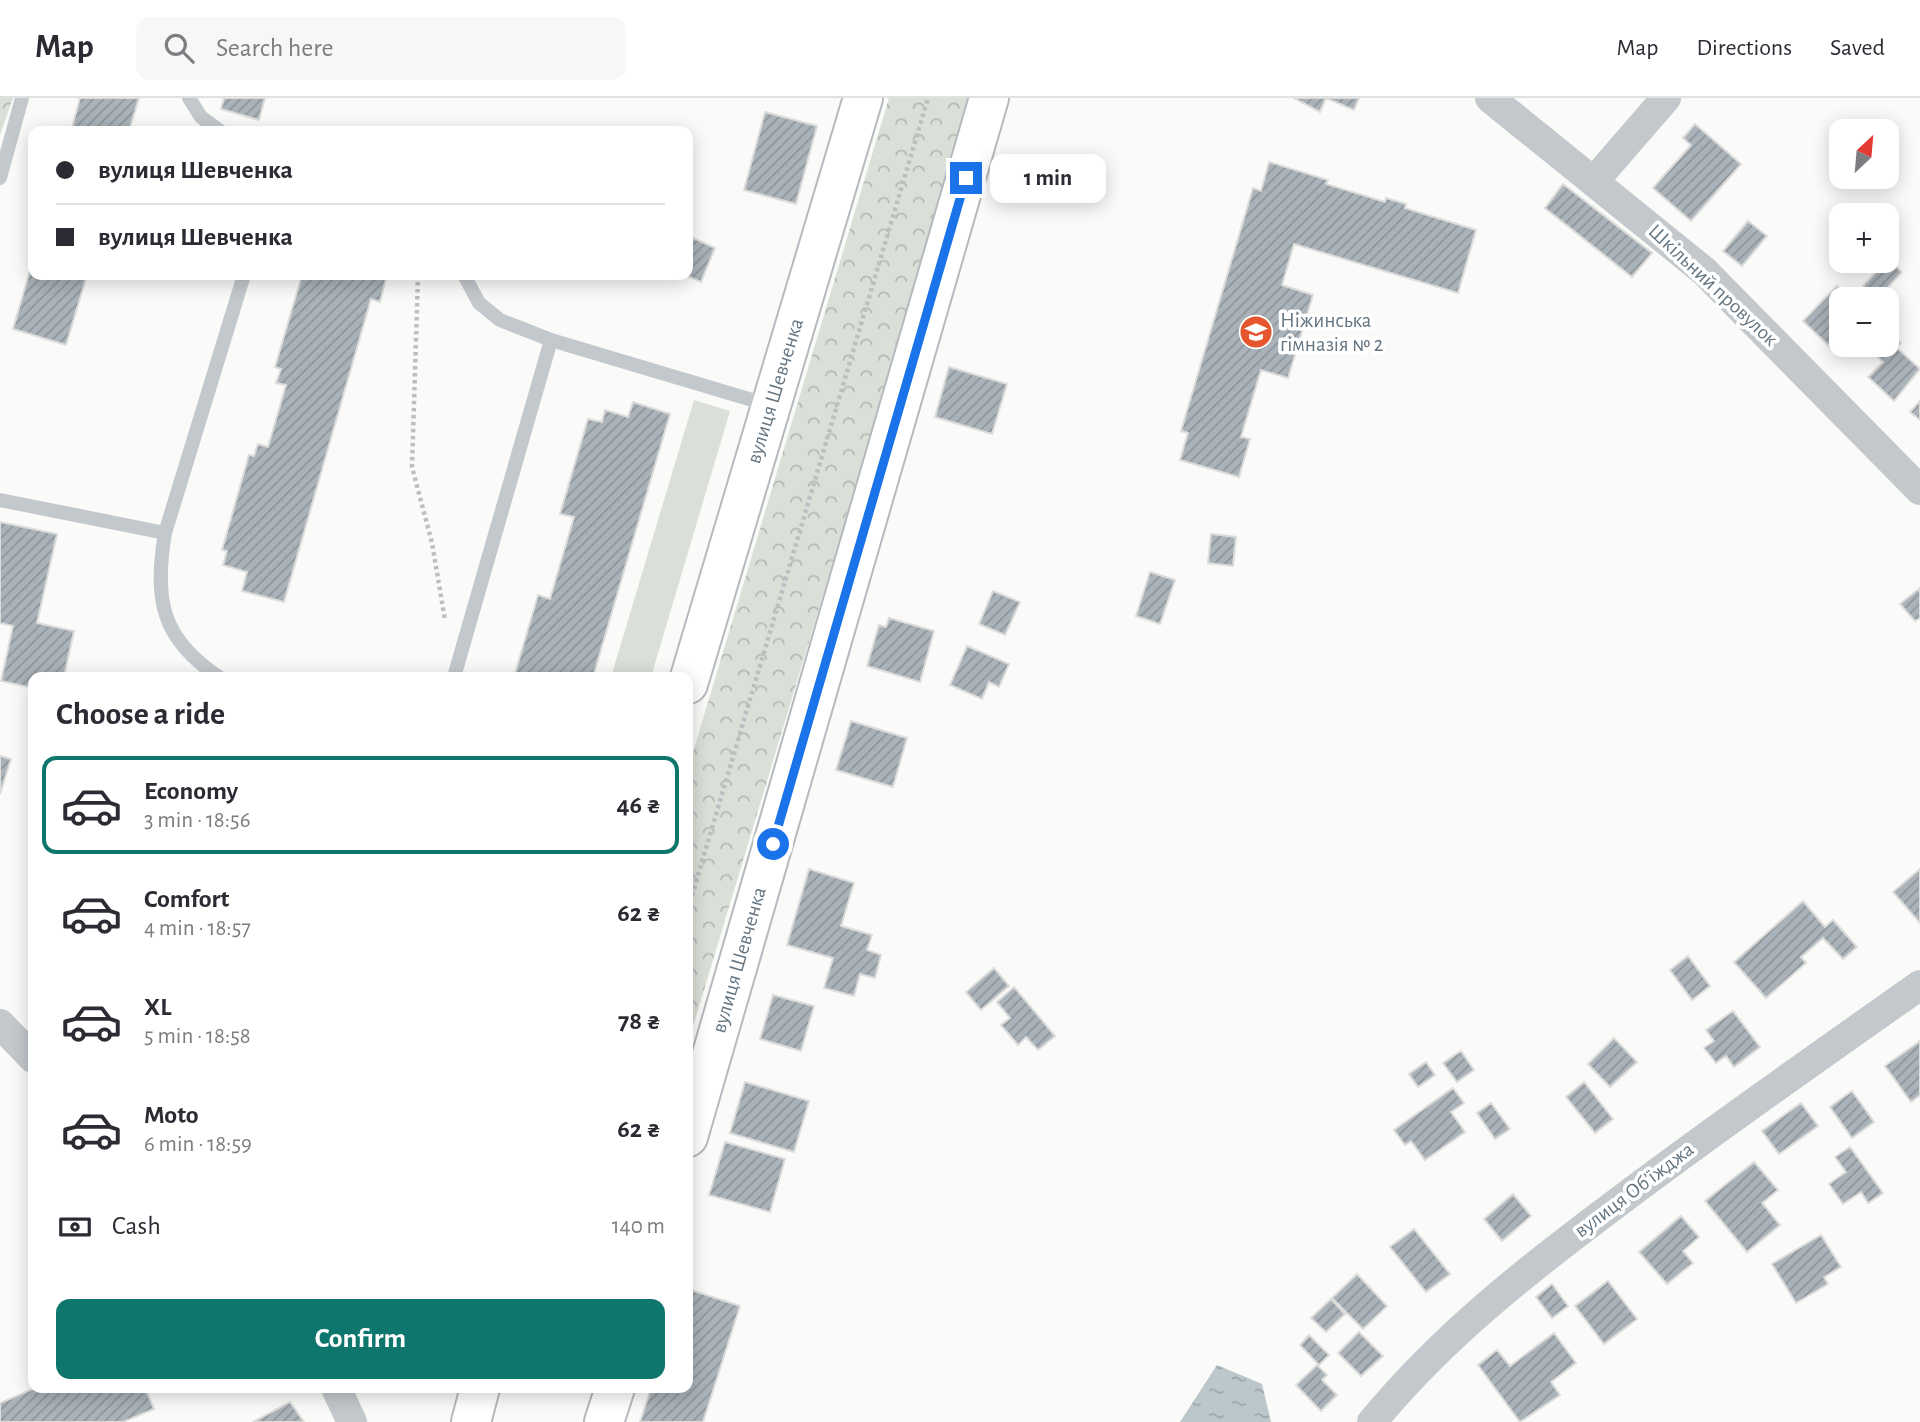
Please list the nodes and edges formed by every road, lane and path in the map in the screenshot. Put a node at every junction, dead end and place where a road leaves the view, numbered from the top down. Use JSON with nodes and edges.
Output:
{"nodes":[{"id":1,"x":22,"y":98,"type":"edge"},
{"id":2,"x":189,"y":98,"type":"edge"},
{"id":3,"x":863,"y":98,"type":"edge"},
{"id":4,"x":928,"y":98,"type":"edge"},
{"id":5,"x":989,"y":98,"type":"edge"},
{"id":6,"x":1490,"y":98,"type":"edge"},
{"id":7,"x":1666,"y":98,"type":"edge"},
{"id":8,"x":213,"y":126,"type":"edge"},
{"id":9,"x":1,"y":173,"type":"edge"},
{"id":10,"x":1595,"y":180,"type":"junction"},
{"id":11,"x":242,"y":280,"type":"edge"},
{"id":12,"x":418,"y":280,"type":"edge"},
{"id":13,"x":467,"y":280,"type":"edge"},
{"id":14,"x":551,"y":340,"type":"junction"},
{"id":15,"x":771,"y":406,"type":"junction"},
{"id":16,"x":1920,"y":490,"type":"edge"},
{"id":17,"x":0,"y":500,"type":"edge"},
{"id":18,"x":165,"y":534,"type":"junction"},
{"id":19,"x":445,"y":622,"type":"dead end"},
{"id":20,"x":211,"y":672,"type":"edge"},
{"id":21,"x":455,"y":672,"type":"edge"},
{"id":22,"x":692,"y":672,"type":"edge"},
{"id":23,"x":693,"y":892,"type":"edge"},
{"id":24,"x":1920,"y":985,"type":"edge"},
{"id":25,"x":0,"y":1024,"type":"edge"},
{"id":26,"x":28,"y":1053,"type":"edge"},
{"id":27,"x":693,"y":1119,"type":"edge"},
{"id":28,"x":338,"y":1393,"type":"edge"},
{"id":29,"x":479,"y":1393,"type":"edge"},
{"id":30,"x":613,"y":1393,"type":"edge"},
{"id":31,"x":352,"y":1422,"type":"edge"},
{"id":32,"x":471,"y":1422,"type":"edge"},
{"id":33,"x":604,"y":1422,"type":"edge"},
{"id":34,"x":1372,"y":1422,"type":"edge"}],
"edges":[{"from":1,"to":9,"type":"lane"},
{"from":2,"to":8,"type":"lane"},
{"from":3,"to":15,"type":"main road","name":"вулиця Шевченка"},
{"from":4,"to":23,"type":"path"},
{"from":5,"to":27,"type":"main road","name":"вулиця Шевченка"},
{"from":6,"to":10,"type":"street","name":"Шкільний провулок"},
{"from":7,"to":10,"type":"street"},
{"from":10,"to":16,"type":"street","name":"Шкільний провулок"},
{"from":11,"to":18,"type":"lane"},
{"from":12,"to":19,"type":"path"},
{"from":13,"to":14,"type":"lane"},
{"from":14,"to":15,"type":"lane"},
{"from":14,"to":21,"type":"lane"},
{"from":15,"to":22,"type":"main road","name":"вулиця Шевченка"},
{"from":17,"to":18,"type":"lane"},
{"from":18,"to":20,"type":"lane"},
{"from":24,"to":34,"type":"street","name":"вулиця Обʼїжджа"},
{"from":25,"to":26,"type":"street"},
{"from":28,"to":31,"type":"street"},
{"from":29,"to":32,"type":"main road"},
{"from":30,"to":33,"type":"main road"}]}
